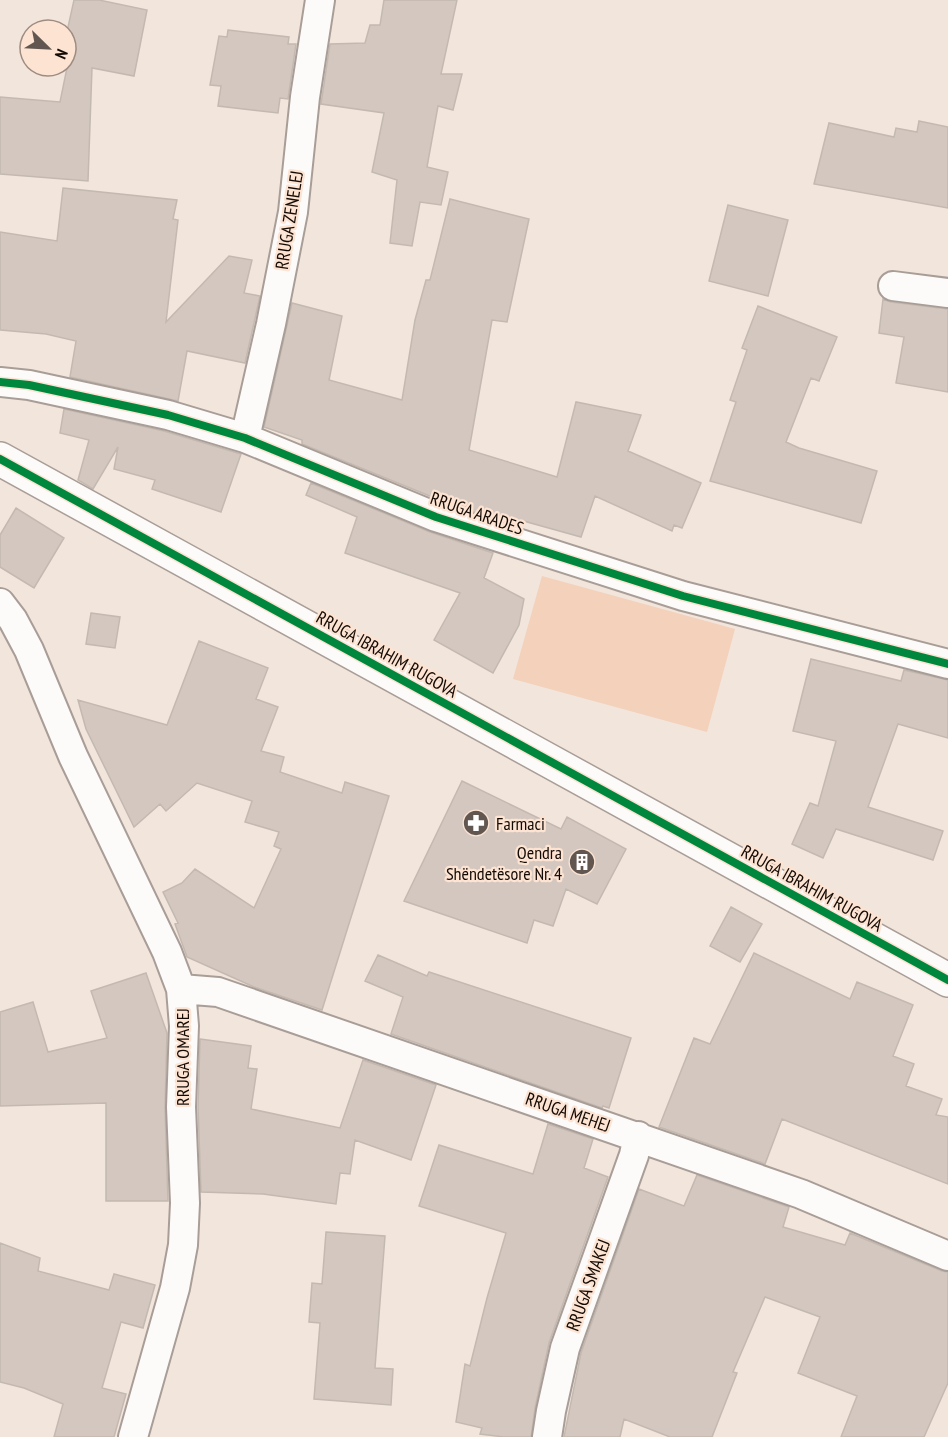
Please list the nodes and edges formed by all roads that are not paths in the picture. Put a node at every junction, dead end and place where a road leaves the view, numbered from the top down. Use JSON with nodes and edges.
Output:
{"nodes":[{"id":1,"x":320,"y":0,"type":"edge"},
{"id":2,"x":893,"y":286,"type":"dead end"},
{"id":3,"x":948,"y":293,"type":"edge"},
{"id":4,"x":0,"y":382,"type":"edge"},
{"id":5,"x":245,"y":438,"type":"junction"},
{"id":6,"x":0,"y":459,"type":"edge"},
{"id":7,"x":0,"y":603,"type":"edge"},
{"id":8,"x":948,"y":664,"type":"edge"},
{"id":9,"x":948,"y":980,"type":"edge"},
{"id":10,"x":181,"y":989,"type":"junction"},
{"id":11,"x":638,"y":1136,"type":"junction"},
{"id":12,"x":948,"y":1256,"type":"edge"},
{"id":13,"x":133,"y":1437,"type":"edge"},
{"id":14,"x":547,"y":1437,"type":"edge"}],
"edges":[{"from":1,"to":5,"type":"street","name":"RRUGA ZENELEJ"},
{"from":2,"to":3,"type":"street"},
{"from":4,"to":5,"type":"street","name":"RRUGA ARADES"},
{"from":5,"to":8,"type":"street","name":"RRUGA ARADES"},
{"from":6,"to":9,"type":"main road","name":"RRUGA IBRAHIM RUGOVA"},
{"from":7,"to":10,"type":"street","name":"RRUGA OMAREJ"},
{"from":10,"to":11,"type":"street","name":"RRUGA MEHEJ"},
{"from":10,"to":13,"type":"street","name":"RRUGA OMAREJ"},
{"from":11,"to":12,"type":"street","name":"RRUGA MEHEJ"},
{"from":11,"to":14,"type":"street","name":"RRUGA SMAKEJ"}]}
